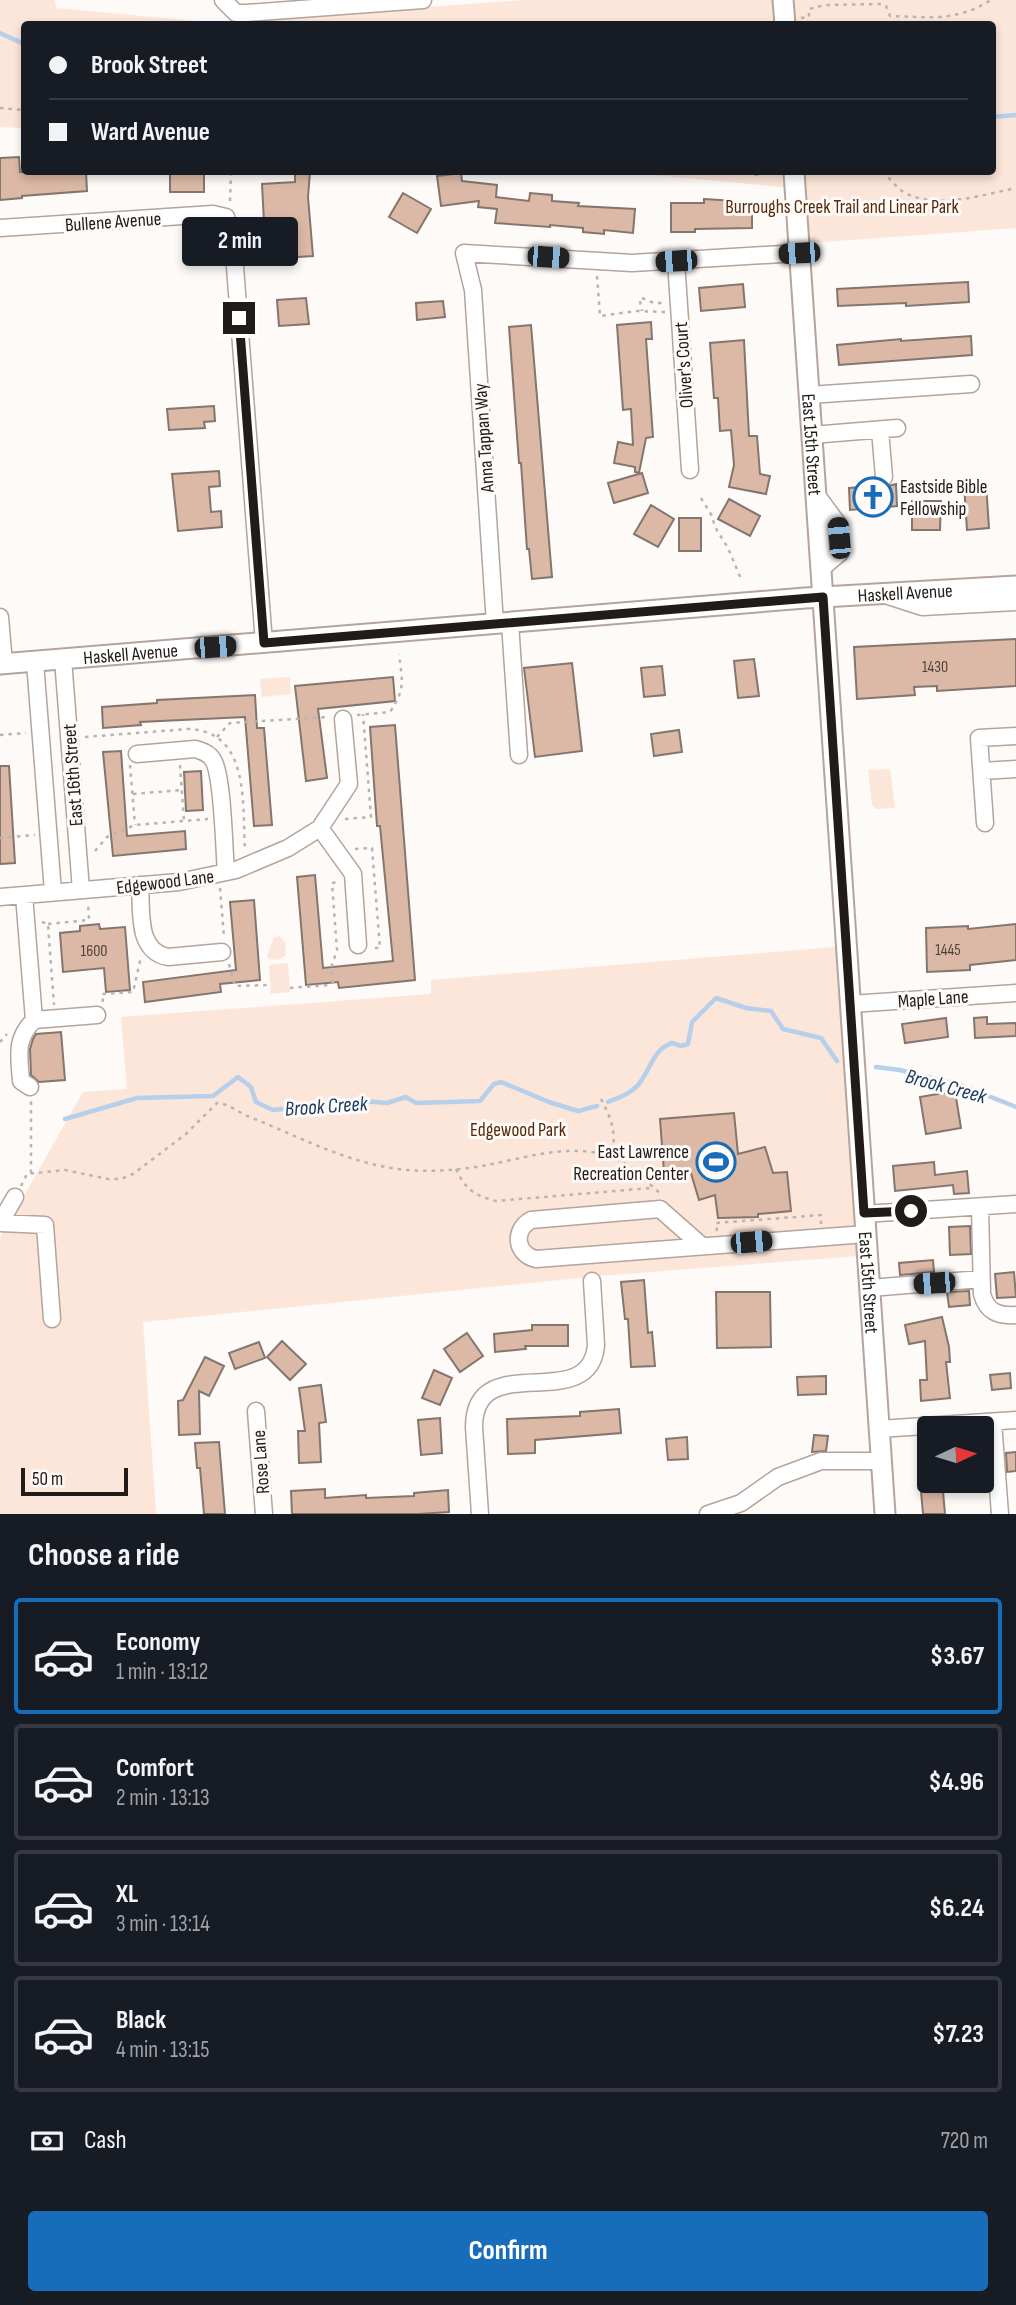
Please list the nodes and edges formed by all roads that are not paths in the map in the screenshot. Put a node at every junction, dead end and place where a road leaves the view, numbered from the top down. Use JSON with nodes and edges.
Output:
{"nodes":[{"id":1,"x":424,"y":0,"type":"edge"},
{"id":2,"x":783,"y":0,"type":"edge"},
{"id":3,"x":226,"y":4,"type":"edge"},
{"id":4,"x":793,"y":21,"type":"edge"},
{"id":5,"x":794,"y":175,"type":"edge"},
{"id":6,"x":0,"y":228,"type":"edge"},
{"id":7,"x":799,"y":253,"type":"junction"},
{"id":8,"x":676,"y":261,"type":"junction"},
{"id":9,"x":971,"y":384,"type":"dead end"},
{"id":10,"x":809,"y":395,"type":"junction"},
{"id":11,"x":897,"y":428,"type":"dead end"},
{"id":12,"x":880,"y":430,"type":"junction"},
{"id":13,"x":812,"y":435,"type":"junction"},
{"id":14,"x":690,"y":470,"type":"dead end"},
{"id":15,"x":884,"y":477,"type":"dead end"},
{"id":16,"x":1016,"y":586,"type":"edge"},
{"id":17,"x":883,"y":594,"type":"junction"},
{"id":18,"x":823,"y":597,"type":"junction"},
{"id":19,"x":1016,"y":602,"type":"edge"},
{"id":20,"x":0,"y":617,"type":"edge"},
{"id":21,"x":502,"y":624,"type":"junction"},
{"id":22,"x":264,"y":643,"type":"junction"},
{"id":23,"x":63,"y":659,"type":"junction"},
{"id":24,"x":34,"y":662,"type":"junction"},
{"id":25,"x":2,"y":664,"type":"edge"},
{"id":26,"x":345,"y":717,"type":"road end"},
{"id":27,"x":1016,"y":736,"type":"edge"},
{"id":28,"x":519,"y":755,"type":"dead end"},
{"id":29,"x":133,"y":756,"type":"road end"},
{"id":30,"x":1016,"y":769,"type":"edge"},
{"id":31,"x":982,"y":771,"type":"junction"},
{"id":32,"x":985,"y":823,"type":"dead end"},
{"id":33,"x":320,"y":828,"type":"junction"},
{"id":34,"x":226,"y":872,"type":"junction"},
{"id":35,"x":140,"y":885,"type":"junction"},
{"id":36,"x":53,"y":892,"type":"junction"},
{"id":37,"x":23,"y":895,"type":"junction"},
{"id":38,"x":0,"y":897,"type":"edge"},
{"id":39,"x":85,"y":897,"type":"junction"},
{"id":40,"x":223,"y":945,"type":"road end"},
{"id":41,"x":358,"y":945,"type":"dead end"},
{"id":42,"x":1016,"y":993,"type":"edge"},
{"id":43,"x":850,"y":1004,"type":"junction"},
{"id":44,"x":97,"y":1015,"type":"road end"},
{"id":45,"x":34,"y":1020,"type":"junction"},
{"id":46,"x":30,"y":1087,"type":"road end"},
{"id":47,"x":15,"y":1197,"type":"road end"},
{"id":48,"x":1016,"y":1204,"type":"edge"},
{"id":49,"x":980,"y":1207,"type":"junction"},
{"id":50,"x":864,"y":1213,"type":"junction"},
{"id":51,"x":0,"y":1223,"type":"edge"},
{"id":52,"x":866,"y":1234,"type":"junction"},
{"id":53,"x":702,"y":1246,"type":"junction"},
{"id":54,"x":981,"y":1279,"type":"junction"},
{"id":55,"x":592,"y":1281,"type":"dead end"},
{"id":56,"x":870,"y":1288,"type":"junction"},
{"id":57,"x":1016,"y":1315,"type":"edge"},
{"id":58,"x":52,"y":1319,"type":"dead end"},
{"id":59,"x":256,"y":1411,"type":"dead end"},
{"id":60,"x":1016,"y":1420,"type":"edge"},
{"id":61,"x":994,"y":1422,"type":"edge"},
{"id":62,"x":917,"y":1427,"type":"edge"},
{"id":63,"x":879,"y":1429,"type":"junction"},
{"id":64,"x":994,"y":1435,"type":"edge"},
{"id":65,"x":881,"y":1461,"type":"junction"},
{"id":66,"x":264,"y":1514,"type":"edge"},
{"id":67,"x":480,"y":1514,"type":"edge"},
{"id":68,"x":708,"y":1514,"type":"edge"},
{"id":69,"x":885,"y":1514,"type":"edge"},
{"id":70,"x":1000,"y":1514,"type":"edge"}],
"edges":[{"from":1,"to":3,"type":"street"},
{"from":2,"to":4,"type":"main road"},
{"from":5,"to":7,"type":"main road","name":"East 15th Street"},
{"from":6,"to":22,"type":"street","name":"Bullene Avenue"},
{"from":7,"to":8,"type":"street"},
{"from":7,"to":10,"type":"main road","name":"East 15th Street"},
{"from":8,"to":14,"type":"street","name":"Oliver's Court"},
{"from":8,"to":21,"type":"street","name":"Anna Tappan Way"},
{"from":9,"to":10,"type":"street"},
{"from":10,"to":13,"type":"main road","name":"East 15th Street"},
{"from":11,"to":12,"type":"street"},
{"from":12,"to":13,"type":"street"},
{"from":12,"to":15,"type":"street"},
{"from":13,"to":18,"type":"main road","name":"East 15th Street"},
{"from":16,"to":17,"type":"main road","name":"Haskell Avenue"},
{"from":17,"to":18,"type":"main road","name":"Haskell Avenue"},
{"from":17,"to":19,"type":"street"},
{"from":18,"to":21,"type":"main road","name":"Haskell Avenue"},
{"from":18,"to":43,"type":"main road","name":"East 15th Street"},
{"from":20,"to":25,"type":"street"},
{"from":21,"to":22,"type":"main road","name":"Haskell Avenue"},
{"from":21,"to":28,"type":"street","name":"Anna Tappan Way"},
{"from":22,"to":23,"type":"main road","name":"Haskell Avenue"},
{"from":23,"to":24,"type":"main road","name":"Haskell Avenue"},
{"from":23,"to":39,"type":"street","name":"East 16th Street"},
{"from":24,"to":25,"type":"main road","name":"Haskell Avenue"},
{"from":24,"to":36,"type":"street","name":"East 16th Street"},
{"from":26,"to":33,"type":"street"},
{"from":27,"to":31,"type":"street"},
{"from":29,"to":34,"type":"street"},
{"from":30,"to":31,"type":"street"},
{"from":31,"to":32,"type":"street"},
{"from":33,"to":34,"type":"street","name":"Edgewood Lane"},
{"from":33,"to":41,"type":"street"},
{"from":34,"to":35,"type":"street","name":"Edgewood Lane"},
{"from":35,"to":39,"type":"street","name":"Edgewood Lane"},
{"from":35,"to":40,"type":"street"},
{"from":36,"to":37,"type":"street","name":"Edgewood Lane"},
{"from":36,"to":39,"type":"street","name":"Edgewood Lane"},
{"from":37,"to":38,"type":"street","name":"Edgewood Lane"},
{"from":37,"to":45,"type":"street"},
{"from":42,"to":43,"type":"street","name":"Maple Lane"},
{"from":43,"to":50,"type":"main road","name":"East 15th Street"},
{"from":44,"to":45,"type":"street"},
{"from":45,"to":46,"type":"street"},
{"from":47,"to":51,"type":"street"},
{"from":48,"to":49,"type":"street"},
{"from":49,"to":50,"type":"street"},
{"from":49,"to":54,"type":"street"},
{"from":50,"to":52,"type":"main road","name":"East 15th Street"},
{"from":51,"to":58,"type":"street"},
{"from":52,"to":53,"type":"street"},
{"from":52,"to":56,"type":"main road","name":"East 15th Street"},
{"from":53,"to":53,"type":"street"},
{"from":54,"to":56,"type":"street"},
{"from":54,"to":57,"type":"street"},
{"from":55,"to":67,"type":"street"},
{"from":56,"to":63,"type":"main road","name":"East 15th Street"},
{"from":59,"to":66,"type":"street","name":"Rose Lane"},
{"from":60,"to":61,"type":"street"},
{"from":62,"to":63,"type":"street"},
{"from":63,"to":65,"type":"main road","name":"East 15th Street"},
{"from":64,"to":70,"type":"street"},
{"from":65,"to":68,"type":"street"},
{"from":65,"to":69,"type":"main road","name":"East 15th Street"}]}
